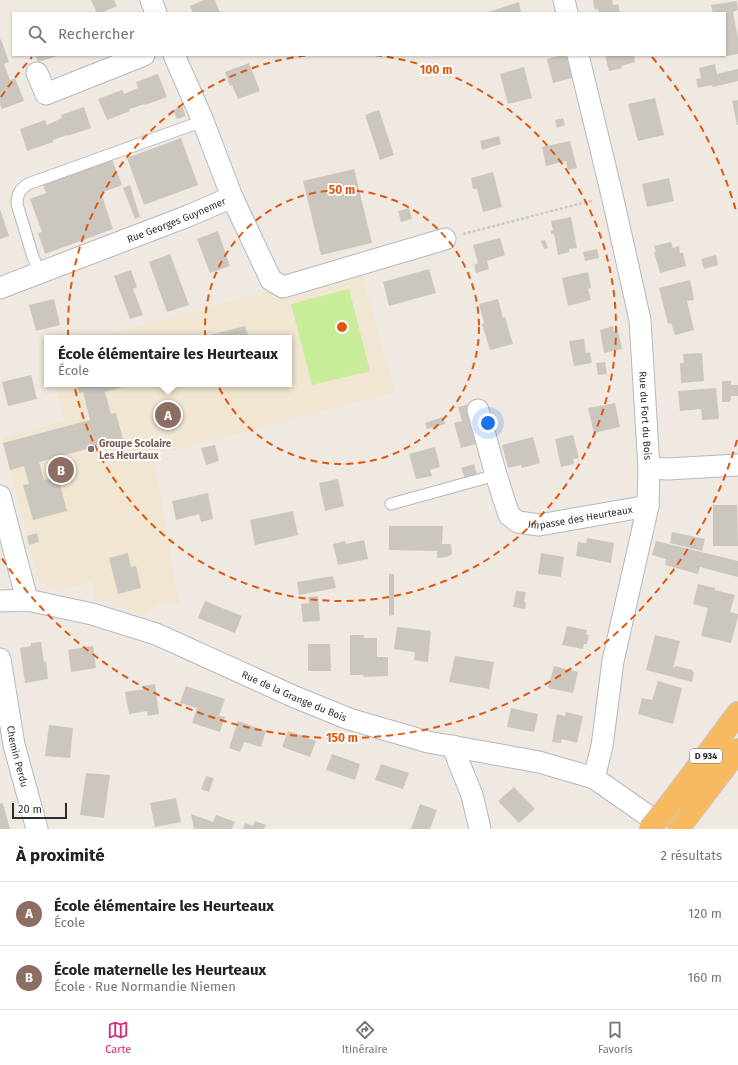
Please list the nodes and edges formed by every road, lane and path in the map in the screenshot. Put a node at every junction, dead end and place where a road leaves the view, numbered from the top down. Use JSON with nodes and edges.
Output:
{"nodes":[{"id":1,"x":151,"y":0,"type":"edge"},
{"id":2,"x":564,"y":0,"type":"edge"},
{"id":3,"x":156,"y":12,"type":"edge"},
{"id":4,"x":567,"y":12,"type":"edge"},
{"id":5,"x":141,"y":56,"type":"edge"},
{"id":6,"x":174,"y":56,"type":"edge"},
{"id":7,"x":578,"y":56,"type":"edge"},
{"id":8,"x":37,"y":72,"type":"dead end"},
{"id":9,"x":203,"y":121,"type":"junction"},
{"id":10,"x":612,"y":195,"type":"junction"},
{"id":11,"x":232,"y":197,"type":"junction"},
{"id":12,"x":445,"y":239,"type":"joint"},
{"id":13,"x":40,"y":273,"type":"junction"},
{"id":14,"x":0,"y":288,"type":"edge"},
{"id":15,"x":478,"y":410,"type":"dead end"},
{"id":16,"x":738,"y":465,"type":"edge"},
{"id":17,"x":649,"y":468,"type":"junction"},
{"id":18,"x":496,"y":475,"type":"junction"},
{"id":19,"x":0,"y":496,"type":"edge"},
{"id":20,"x":391,"y":504,"type":"dead end"},
{"id":21,"x":648,"y":506,"type":"junction"},
{"id":22,"x":27,"y":600,"type":"junction"},
{"id":23,"x":0,"y":601,"type":"edge"},
{"id":24,"x":0,"y":659,"type":"edge"},
{"id":25,"x":738,"y":713,"type":"edge"},
{"id":26,"x":453,"y":746,"type":"junction"},
{"id":27,"x":738,"y":750,"type":"edge"},
{"id":28,"x":594,"y":778,"type":"junction"},
{"id":29,"x":37,"y":829,"type":"edge"},
{"id":30,"x":480,"y":829,"type":"edge"},
{"id":31,"x":650,"y":829,"type":"edge"},
{"id":32,"x":667,"y":829,"type":"edge"},
{"id":33,"x":678,"y":829,"type":"edge"}],
"edges":[{"from":1,"to":3,"type":"street"},
{"from":2,"to":4,"type":"street"},
{"from":5,"to":8,"type":"street"},
{"from":6,"to":9,"type":"street","name":"Rue Georges Guynemer"},
{"from":7,"to":10,"type":"street","name":"Rue du Fort du Bois"},
{"from":9,"to":11,"type":"street","name":"Rue Georges Guynemer"},
{"from":9,"to":13,"type":"lane"},
{"from":10,"to":12,"type":"path"},
{"from":10,"to":17,"type":"street","name":"Rue du Fort du Bois"},
{"from":11,"to":12,"type":"street"},
{"from":11,"to":13,"type":"street","name":"Rue Georges Guynemer"},
{"from":13,"to":14,"type":"street","name":"Rue Georges Guynemer"},
{"from":15,"to":18,"type":"street","name":"Impasse des Heurteaux"},
{"from":16,"to":17,"type":"street"},
{"from":17,"to":21,"type":"street","name":"Rue du Fort du Bois"},
{"from":18,"to":20,"type":"lane"},
{"from":18,"to":21,"type":"street","name":"Impasse des Heurteaux"},
{"from":19,"to":22,"type":"street"},
{"from":21,"to":28,"type":"street","name":"Rue du Fort du Bois"},
{"from":22,"to":23,"type":"street","name":"Rue de la Grange du Bois"},
{"from":22,"to":26,"type":"street","name":"Rue de la Grange du Bois"},
{"from":24,"to":29,"type":"street","name":"Chemin Perdu"},
{"from":25,"to":31,"type":"highway","number":"D 934","bridge":true},
{"from":26,"to":28,"type":"street","name":"Rue de la Grange du Bois"},
{"from":26,"to":30,"type":"street"},
{"from":27,"to":33,"type":"highway","number":"D 934"},
{"from":28,"to":32,"type":"street","name":"Rue de la Grange du Bois"}]}
